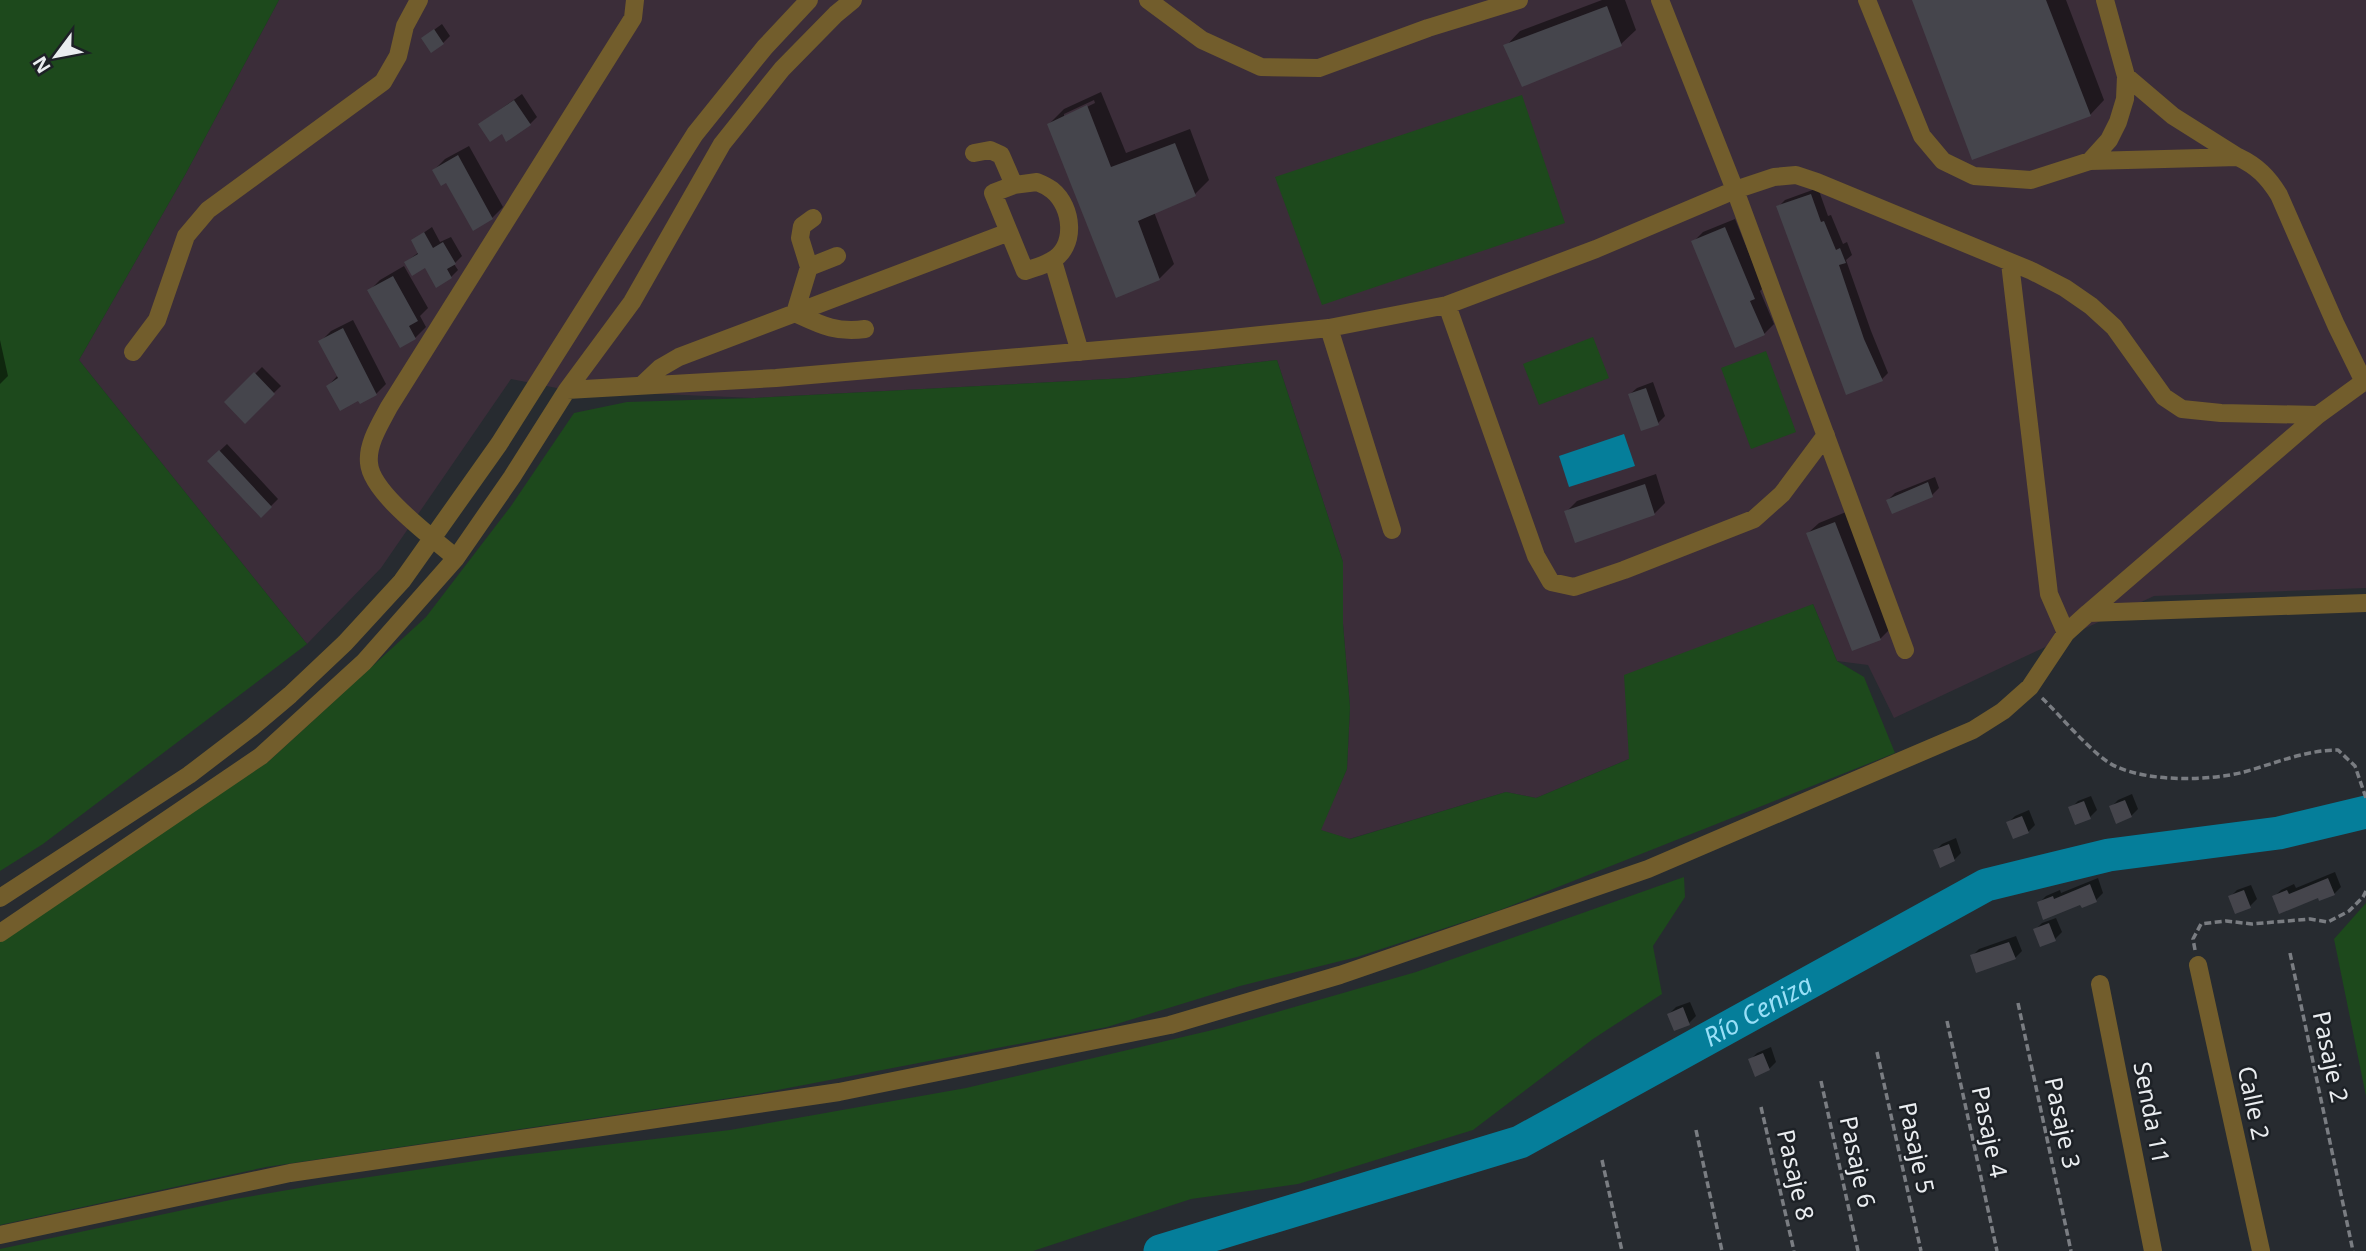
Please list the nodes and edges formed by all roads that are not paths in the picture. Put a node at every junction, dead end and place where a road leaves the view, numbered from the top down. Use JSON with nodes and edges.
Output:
{"nodes":[{"id":1,"x":419,"y":0,"type":"edge"},
{"id":2,"x":635,"y":0,"type":"edge"},
{"id":3,"x":809,"y":0,"type":"edge"},
{"id":4,"x":853,"y":0,"type":"edge"},
{"id":5,"x":1148,"y":0,"type":"edge"},
{"id":6,"x":1519,"y":0,"type":"edge"},
{"id":7,"x":1660,"y":0,"type":"edge"},
{"id":8,"x":1867,"y":0,"type":"edge"},
{"id":9,"x":2105,"y":0,"type":"edge"},
{"id":10,"x":2126,"y":76,"type":"junction"},
{"id":11,"x":974,"y":153,"type":"dead end"},
{"id":12,"x":2238,"y":157,"type":"junction"},
{"id":13,"x":2090,"y":161,"type":"junction"},
{"id":14,"x":1014,"y":185,"type":"junction"},
{"id":15,"x":1735,"y":190,"type":"junction"},
{"id":16,"x":813,"y":218,"type":"dead end"},
{"id":17,"x":1009,"y":232,"type":"junction"},
{"id":18,"x":837,"y":256,"type":"dead end"},
{"id":19,"x":1052,"y":261,"type":"junction"},
{"id":20,"x":2010,"y":263,"type":"junction"},
{"id":21,"x":809,"y":267,"type":"junction"},
{"id":22,"x":1447,"y":305,"type":"junction"},
{"id":23,"x":795,"y":313,"type":"junction"},
{"id":24,"x":865,"y":328,"type":"dead end"},
{"id":25,"x":1329,"y":328,"type":"junction"},
{"id":26,"x":133,"y":352,"type":"dead end"},
{"id":27,"x":1080,"y":352,"type":"junction"},
{"id":28,"x":2365,"y":381,"type":"edge"},
{"id":29,"x":643,"y":384,"type":"junction"},
{"id":30,"x":567,"y":390,"type":"junction"},
{"id":31,"x":2318,"y":415,"type":"junction"},
{"id":32,"x":1826,"y":435,"type":"junction"},
{"id":33,"x":1392,"y":530,"type":"dead end"},
{"id":34,"x":434,"y":539,"type":"junction"},
{"id":35,"x":456,"y":558,"type":"junction"},
{"id":36,"x":2366,"y":603,"type":"edge"},
{"id":37,"x":2088,"y":613,"type":"junction"},
{"id":38,"x":2066,"y":633,"type":"junction"},
{"id":39,"x":1905,"y":650,"type":"dead end"},
{"id":40,"x":0,"y":898,"type":"edge"},
{"id":41,"x":0,"y":933,"type":"edge"},
{"id":42,"x":2197,"y":965,"type":"road end"},
{"id":43,"x":2100,"y":984,"type":"dead end"},
{"id":44,"x":0,"y":1235,"type":"edge"},
{"id":45,"x":2153,"y":1251,"type":"edge"},
{"id":46,"x":2261,"y":1251,"type":"edge"}],
"edges":[{"from":1,"to":26,"type":"street"},
{"from":2,"to":34,"type":"street"},
{"from":3,"to":34,"type":"street"},
{"from":4,"to":30,"type":"street"},
{"from":5,"to":6,"type":"street"},
{"from":7,"to":15,"type":"street"},
{"from":8,"to":13,"type":"street"},
{"from":9,"to":10,"type":"street"},
{"from":10,"to":12,"type":"street"},
{"from":10,"to":13,"type":"street"},
{"from":11,"to":14,"type":"street"},
{"from":12,"to":13,"type":"street"},
{"from":12,"to":28,"type":"street"},
{"from":14,"to":17,"type":"street"},
{"from":14,"to":19,"type":"street"},
{"from":15,"to":20,"type":"street"},
{"from":15,"to":22,"type":"street"},
{"from":15,"to":32,"type":"street"},
{"from":16,"to":21,"type":"street"},
{"from":17,"to":19,"type":"street"},
{"from":17,"to":23,"type":"street"},
{"from":18,"to":21,"type":"street"},
{"from":19,"to":27,"type":"street"},
{"from":20,"to":31,"type":"street"},
{"from":20,"to":38,"type":"street"},
{"from":21,"to":23,"type":"street"},
{"from":22,"to":25,"type":"street"},
{"from":22,"to":32,"type":"street"},
{"from":23,"to":24,"type":"street"},
{"from":23,"to":29,"type":"street"},
{"from":25,"to":27,"type":"street"},
{"from":25,"to":33,"type":"street"},
{"from":27,"to":29,"type":"street"},
{"from":28,"to":31,"type":"street"},
{"from":29,"to":30,"type":"street"},
{"from":30,"to":35,"type":"street"},
{"from":31,"to":37,"type":"street"},
{"from":32,"to":39,"type":"street"},
{"from":34,"to":35,"type":"street"},
{"from":34,"to":40,"type":"street"},
{"from":35,"to":41,"type":"street"},
{"from":36,"to":37,"type":"street"},
{"from":37,"to":38,"type":"street"},
{"from":38,"to":44,"type":"street"},
{"from":42,"to":46,"type":"street","name":"Calle 2"},
{"from":43,"to":45,"type":"street","name":"Senda 11"}]}
